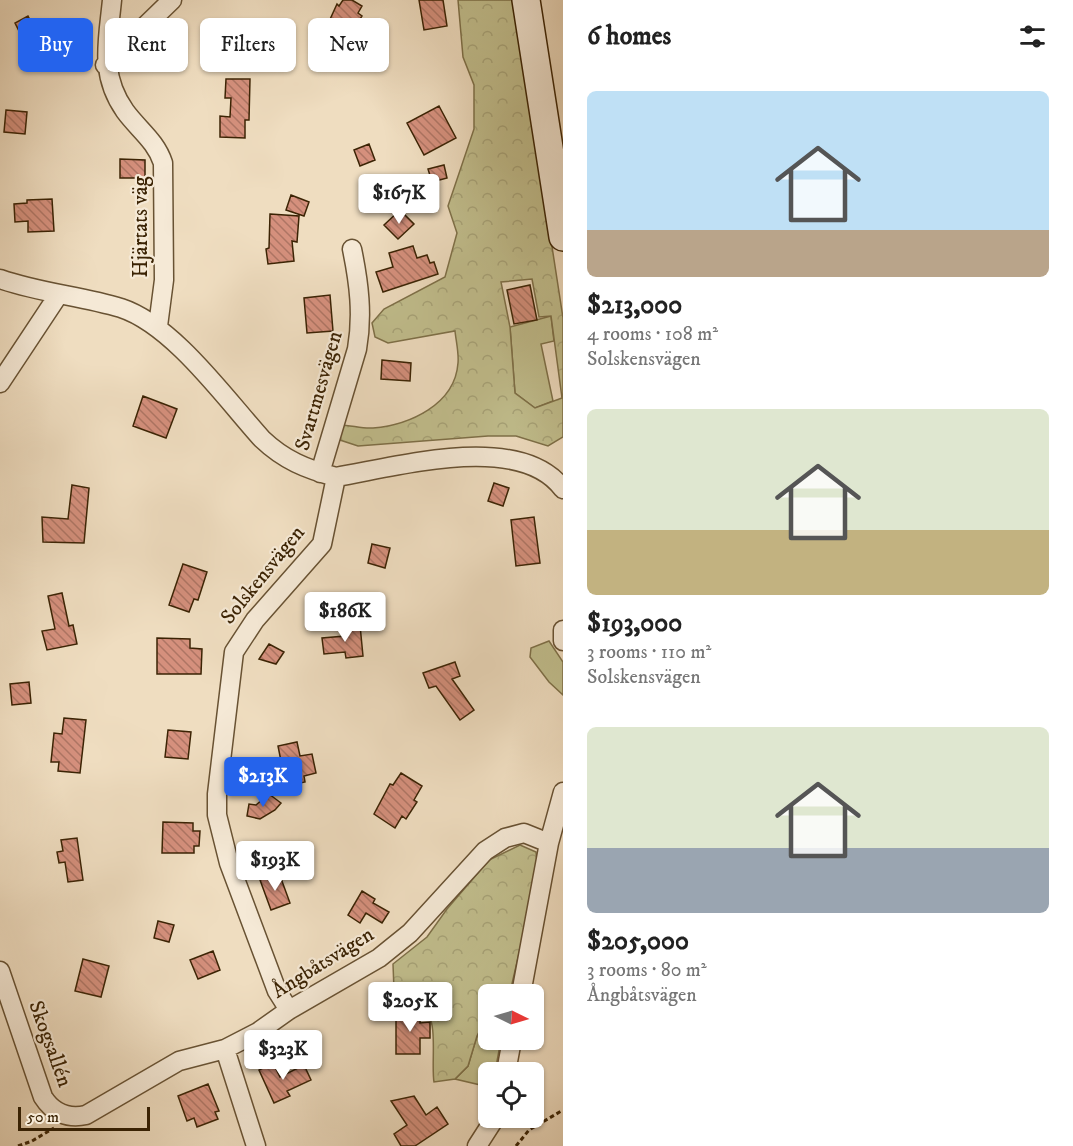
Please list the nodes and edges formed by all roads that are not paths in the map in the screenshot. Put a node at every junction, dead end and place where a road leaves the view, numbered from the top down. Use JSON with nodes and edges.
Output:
{"nodes":[{"id":1,"x":112,"y":0,"type":"edge"},
{"id":2,"x":172,"y":0,"type":"edge"},
{"id":3,"x":526,"y":0,"type":"edge"},
{"id":4,"x":110,"y":18,"type":"edge"},
{"id":5,"x":153,"y":18,"type":"edge"},
{"id":6,"x":108,"y":72,"type":"edge"},
{"id":7,"x":563,"y":237,"type":"edge"},
{"id":8,"x":352,"y":249,"type":"dead end"},
{"id":9,"x":0,"y":279,"type":"edge"},
{"id":10,"x":59,"y":294,"type":"junction"},
{"id":11,"x":158,"y":326,"type":"junction"},
{"id":12,"x":0,"y":382,"type":"edge"},
{"id":13,"x":328,"y":475,"type":"junction"},
{"id":14,"x":563,"y":489,"type":"edge"},
{"id":15,"x":563,"y":630,"type":"edge"},
{"id":16,"x":563,"y":641,"type":"edge"},
{"id":17,"x":563,"y":792,"type":"edge"},
{"id":18,"x":549,"y":843,"type":"junction"},
{"id":19,"x":0,"y":971,"type":"edge"},
{"id":20,"x":523,"y":984,"type":"edge"},
{"id":21,"x":289,"y":1010,"type":"junction"},
{"id":22,"x":225,"y":1049,"type":"junction"},
{"id":23,"x":74,"y":1118,"type":"joint"},
{"id":24,"x":489,"y":1128,"type":"edge"},
{"id":25,"x":479,"y":1145,"type":"edge"},
{"id":26,"x":256,"y":1146,"type":"edge"}],
"edges":[{"from":1,"to":4,"type":"street","name":"Hjärtats väg"},
{"from":2,"to":5,"type":"street"},
{"from":3,"to":7,"type":"street"},
{"from":6,"to":11,"type":"street","name":"Hjärtats väg"},
{"from":8,"to":13,"type":"street","name":"Svartmesvägen"},
{"from":9,"to":10,"type":"street"},
{"from":10,"to":11,"type":"street"},
{"from":10,"to":12,"type":"street"},
{"from":11,"to":13,"type":"street"},
{"from":13,"to":14,"type":"street"},
{"from":13,"to":21,"type":"street","name":"Solskensvägen"},
{"from":15,"to":16,"type":"street"},
{"from":17,"to":18,"type":"street"},
{"from":18,"to":20,"type":"street"},
{"from":18,"to":21,"type":"street","name":"Ångbåtsvägen"},
{"from":19,"to":23,"type":"street","name":"Skogsallén"},
{"from":21,"to":22,"type":"street","name":"Ångbåtsvägen"},
{"from":22,"to":23,"type":"street","name":"Ångbåtsvägen"},
{"from":22,"to":26,"type":"street"},
{"from":24,"to":25,"type":"street"}]}
